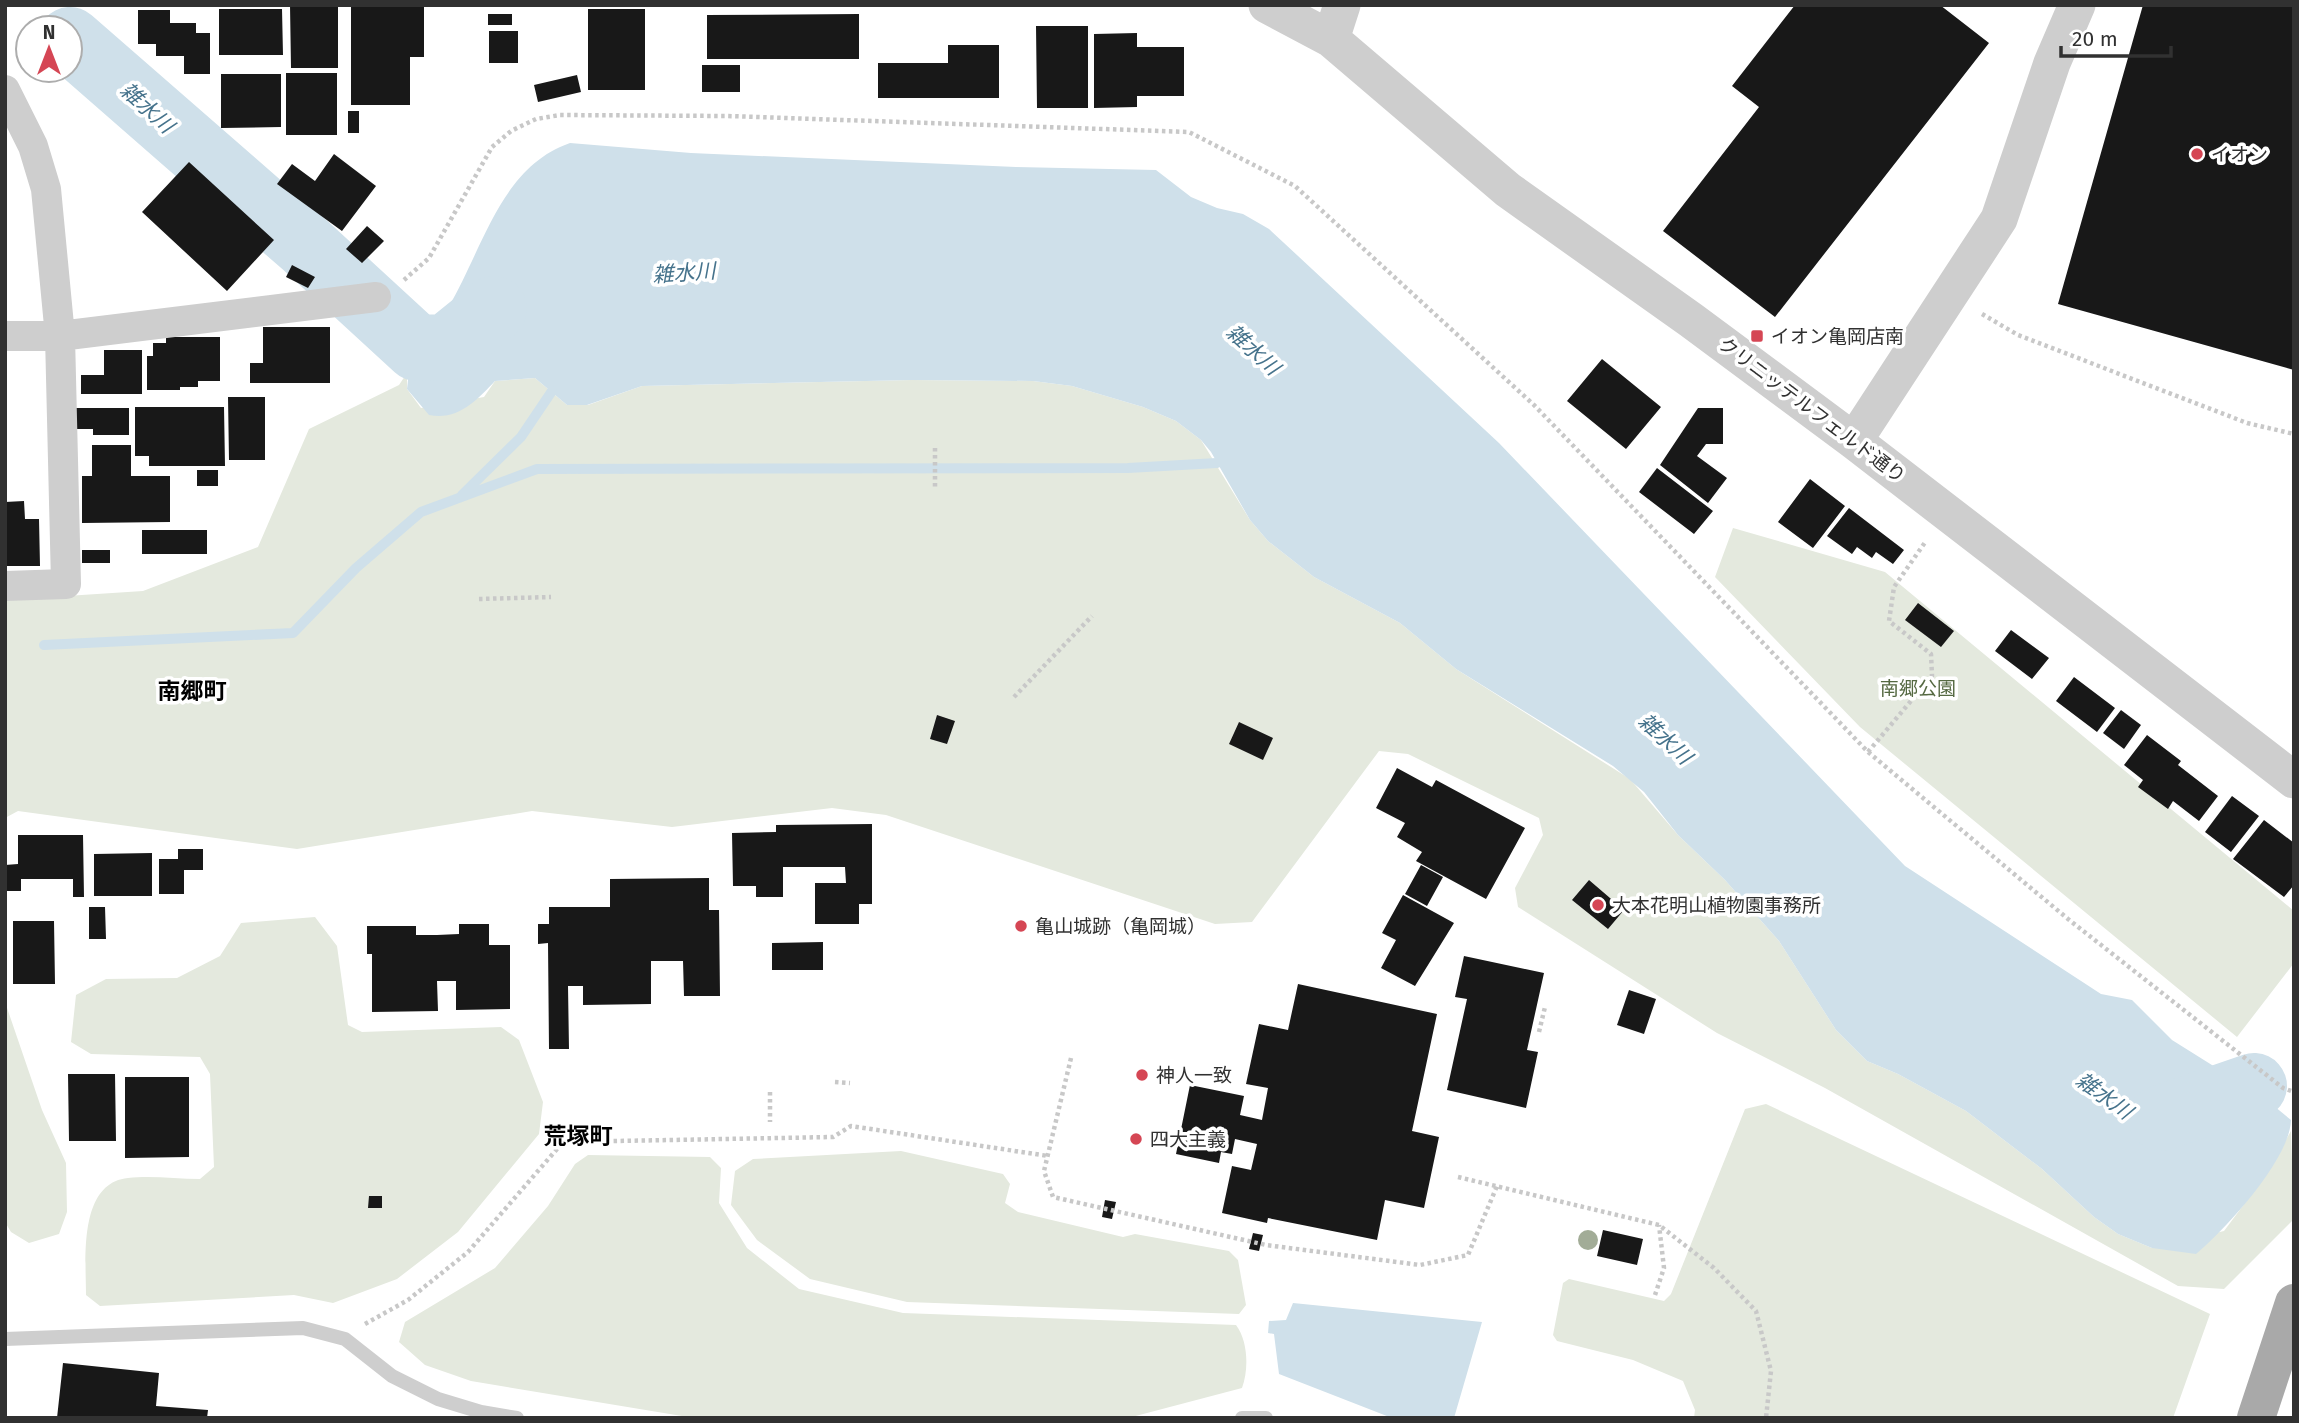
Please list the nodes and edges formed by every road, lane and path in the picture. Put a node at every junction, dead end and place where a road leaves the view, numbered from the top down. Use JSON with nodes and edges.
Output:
{"nodes":[{"id":1,"x":2077,"y":5,"type":"edge"},
{"id":2,"x":1284,"y":9,"type":"edge"},
{"id":3,"x":1337,"y":22,"type":"edge"},
{"id":4,"x":5,"y":90,"type":"edge"},
{"id":5,"x":1949,"y":295,"type":"junction"},
{"id":6,"x":376,"y":297,"type":"joint"},
{"id":7,"x":5,"y":336,"type":"edge"},
{"id":8,"x":60,"y":336,"type":"junction"},
{"id":9,"x":2294,"y":434,"type":"edge"},
{"id":10,"x":1854,"y":441,"type":"junction"},
{"id":11,"x":936,"y":447,"type":"dead end"},
{"id":12,"x":936,"y":488,"type":"dead end"},
{"id":13,"x":1947,"y":511,"type":"junction"},
{"id":14,"x":5,"y":586,"type":"edge"},
{"id":15,"x":551,"y":597,"type":"dead end"},
{"id":16,"x":479,"y":599,"type":"dead end"},
{"id":17,"x":1092,"y":616,"type":"dead end"},
{"id":18,"x":1014,"y":697,"type":"dead end"},
{"id":19,"x":1868,"y":752,"type":"junction"},
{"id":20,"x":2294,"y":780,"type":"edge"},
{"id":21,"x":1545,"y":1007,"type":"dead end"},
{"id":22,"x":1539,"y":1032,"type":"dead end"},
{"id":23,"x":1071,"y":1058,"type":"dead end"},
{"id":24,"x":835,"y":1082,"type":"dead end"},
{"id":25,"x":850,"y":1083,"type":"dead end"},
{"id":26,"x":770,"y":1091,"type":"dead end"},
{"id":27,"x":2294,"y":1092,"type":"edge"},
{"id":28,"x":770,"y":1122,"type":"dead end"},
{"id":29,"x":1048,"y":1156,"type":"junction"},
{"id":30,"x":1458,"y":1177,"type":"dead end"},
{"id":31,"x":1497,"y":1186,"type":"junction"},
{"id":32,"x":1659,"y":1225,"type":"junction"},
{"id":33,"x":1655,"y":1295,"type":"dead end"},
{"id":34,"x":2294,"y":1303,"type":"edge"},
{"id":35,"x":5,"y":1339,"type":"edge"},
{"id":36,"x":345,"y":1339,"type":"junction"},
{"id":37,"x":517,"y":1418,"type":"edge"},
{"id":38,"x":1242,"y":1418,"type":"edge"},
{"id":39,"x":1266,"y":1418,"type":"edge"},
{"id":40,"x":1766,"y":1418,"type":"edge"},
{"id":41,"x":2256,"y":1418,"type":"edge"}],
"edges":[{"from":1,"to":5,"type":"street"},
{"from":2,"to":3,"type":"street","name":"クリニッテルフェルド通り"},
{"from":3,"to":10,"type":"street","name":"クリニッテルフェルド通り"},
{"from":4,"to":8,"type":"street"},
{"from":5,"to":9,"type":"path"},
{"from":5,"to":10,"type":"street"},
{"from":6,"to":8,"type":"street"},
{"from":6,"to":19,"type":"path"},
{"from":7,"to":8,"type":"street"},
{"from":8,"to":14,"type":"street"},
{"from":10,"to":13,"type":"street","name":"クリニッテルフェルド通り"},
{"from":11,"to":12,"type":"path"},
{"from":13,"to":19,"type":"path"},
{"from":13,"to":20,"type":"street","name":"クリニッテルフェルド通り"},
{"from":15,"to":16,"type":"path"},
{"from":17,"to":18,"type":"path"},
{"from":19,"to":27,"type":"path"},
{"from":21,"to":22,"type":"path"},
{"from":23,"to":29,"type":"path"},
{"from":24,"to":25,"type":"path"},
{"from":26,"to":28,"type":"path"},
{"from":29,"to":31,"type":"path"},
{"from":29,"to":36,"type":"path"},
{"from":30,"to":31,"type":"path"},
{"from":31,"to":32,"type":"path"},
{"from":32,"to":33,"type":"path"},
{"from":32,"to":40,"type":"path"},
{"from":34,"to":41,"type":"main road"},
{"from":35,"to":36,"type":"lane"},
{"from":36,"to":37,"type":"lane"},
{"from":38,"to":39,"type":"lane"}]}
